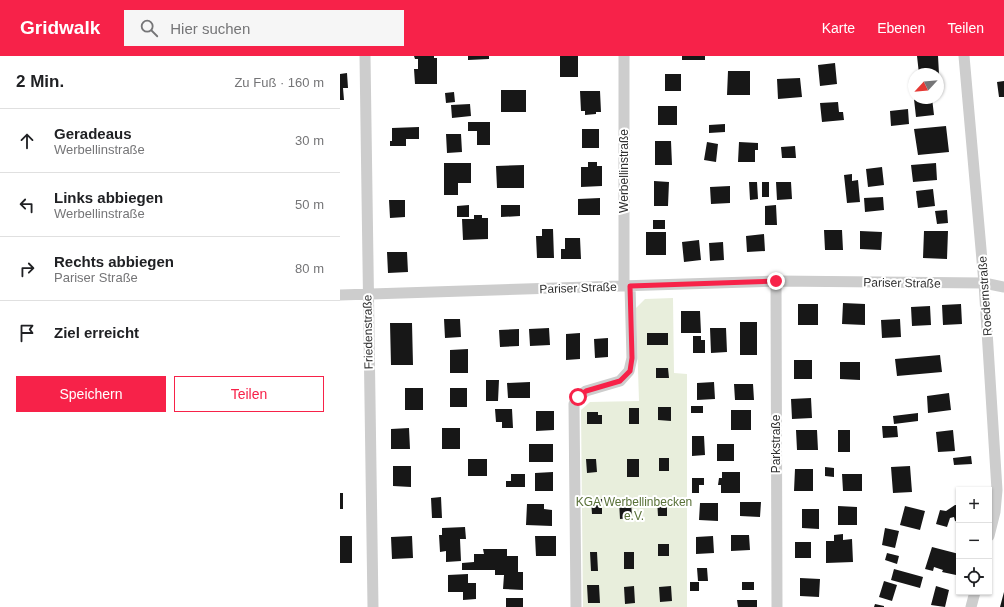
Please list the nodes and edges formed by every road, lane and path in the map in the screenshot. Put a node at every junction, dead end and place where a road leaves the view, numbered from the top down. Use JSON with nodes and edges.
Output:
{"nodes":[{"id":1,"x":364,"y":56,"type":"edge"},
{"id":2,"x":624,"y":56,"type":"edge"},
{"id":3,"x":964,"y":56,"type":"edge"},
{"id":4,"x":776,"y":281,"type":"junction"},
{"id":5,"x":984,"y":284,"type":"junction"},
{"id":6,"x":627,"y":286,"type":"junction"},
{"id":7,"x":1004,"y":287,"type":"edge"},
{"id":8,"x":340,"y":295,"type":"edge"},
{"id":9,"x":368,"y":295,"type":"junction"},
{"id":10,"x":999,"y":513,"type":"edge"},
{"id":11,"x":992,"y":529,"type":"edge"},
{"id":12,"x":974,"y":595,"type":"edge"},
{"id":13,"x":373,"y":607,"type":"edge"},
{"id":14,"x":576,"y":607,"type":"edge"},
{"id":15,"x":777,"y":607,"type":"edge"},
{"id":16,"x":971,"y":607,"type":"edge"}],
"edges":[{"from":1,"to":9,"type":"street","name":"Friedenstraße"},
{"from":2,"to":6,"type":"street","name":"Werbellinstraße"},
{"from":3,"to":5,"type":"street","name":"Roedernstraße"},
{"from":4,"to":5,"type":"street","name":"Pariser Straße"},
{"from":4,"to":6,"type":"street","name":"Pariser Straße"},
{"from":4,"to":15,"type":"street","name":"Parkstraße"},
{"from":5,"to":7,"type":"street","name":"Pariser Straße"},
{"from":5,"to":10,"type":"street","name":"Roedernstraße"},
{"from":6,"to":9,"type":"street","name":"Pariser Straße"},
{"from":6,"to":14,"type":"street","name":"Werbellinstraße"},
{"from":8,"to":9,"type":"street","name":"Pariser Straße"},
{"from":9,"to":13,"type":"street","name":"Friedenstraße"},
{"from":10,"to":11,"type":"street","name":"Roedernstraße"},
{"from":12,"to":16,"type":"street"}]}
